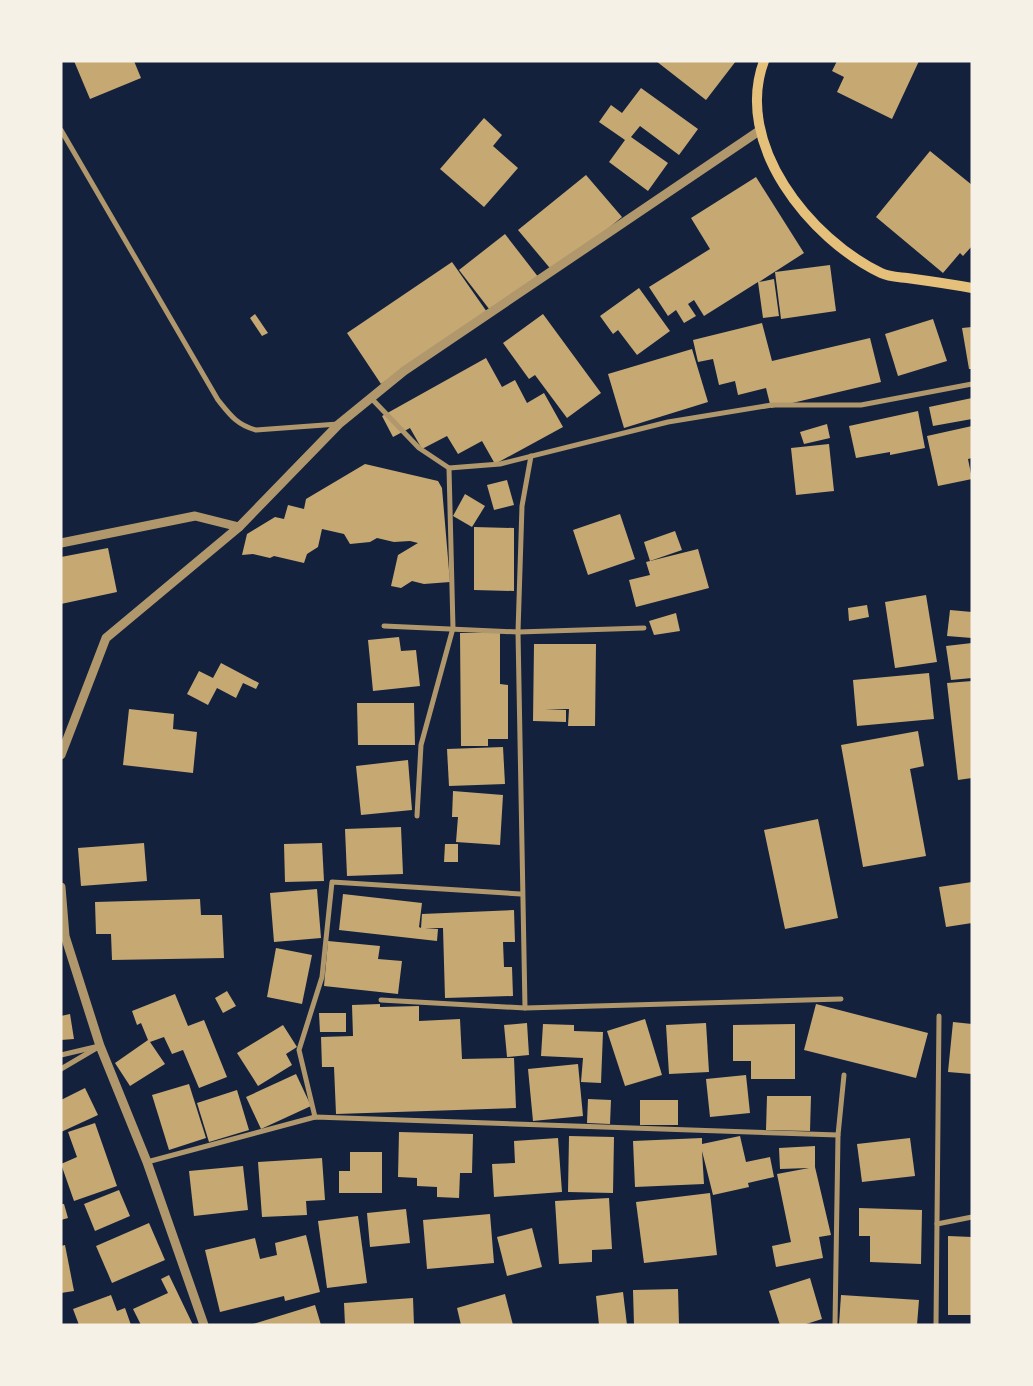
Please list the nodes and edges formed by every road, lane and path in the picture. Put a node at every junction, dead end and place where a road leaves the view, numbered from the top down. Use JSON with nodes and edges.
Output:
{"nodes":[{"id":1,"x":764,"y":61,"type":"edge"},
{"id":2,"x":61,"y":130,"type":"edge"},
{"id":3,"x":759,"y":131,"type":"junction"},
{"id":4,"x":972,"y":288,"type":"edge"},
{"id":5,"x":972,"y":384,"type":"edge"},
{"id":6,"x":371,"y":398,"type":"junction"},
{"id":7,"x":339,"y":424,"type":"junction"},
{"id":8,"x":531,"y":456,"type":"junction"},
{"id":9,"x":449,"y":468,"type":"junction"},
{"id":10,"x":239,"y":527,"type":"junction"},
{"id":11,"x":61,"y":543,"type":"edge"},
{"id":12,"x":384,"y":626,"type":"dead end"},
{"id":13,"x":453,"y":628,"type":"junction"},
{"id":14,"x":644,"y":628,"type":"dead end"},
{"id":15,"x":518,"y":632,"type":"junction"},
{"id":16,"x":61,"y":755,"type":"edge"},
{"id":17,"x":417,"y":816,"type":"dead end"},
{"id":18,"x":61,"y":888,"type":"edge"},
{"id":19,"x":521,"y":894,"type":"junction"},
{"id":20,"x":841,"y":999,"type":"dead end"},
{"id":21,"x":381,"y":1000,"type":"dead end"},
{"id":22,"x":525,"y":1008,"type":"junction"},
{"id":23,"x":939,"y":1016,"type":"dead end"},
{"id":24,"x":100,"y":1046,"type":"junction"},
{"id":25,"x":61,"y":1055,"type":"edge"},
{"id":26,"x":61,"y":1069,"type":"edge"},
{"id":27,"x":844,"y":1075,"type":"dead end"},
{"id":28,"x":315,"y":1117,"type":"junction"},
{"id":29,"x":838,"y":1135,"type":"junction"},
{"id":30,"x":147,"y":1162,"type":"junction"},
{"id":31,"x":972,"y":1217,"type":"edge"},
{"id":32,"x":937,"y":1224,"type":"junction"},
{"id":33,"x":204,"y":1325,"type":"edge"},
{"id":34,"x":835,"y":1325,"type":"edge"},
{"id":35,"x":936,"y":1325,"type":"edge"}],
"edges":[{"from":1,"to":3,"type":"main road"},
{"from":2,"to":7,"type":"street"},
{"from":3,"to":4,"type":"main road"},
{"from":3,"to":6,"type":"street"},
{"from":5,"to":8,"type":"street"},
{"from":6,"to":7,"type":"street"},
{"from":6,"to":9,"type":"street"},
{"from":7,"to":10,"type":"street"},
{"from":8,"to":9,"type":"street"},
{"from":8,"to":15,"type":"street"},
{"from":9,"to":13,"type":"street"},
{"from":10,"to":11,"type":"street"},
{"from":10,"to":16,"type":"street"},
{"from":12,"to":13,"type":"street"},
{"from":13,"to":15,"type":"street"},
{"from":13,"to":17,"type":"street"},
{"from":14,"to":15,"type":"street"},
{"from":15,"to":19,"type":"street"},
{"from":18,"to":24,"type":"street"},
{"from":19,"to":22,"type":"street"},
{"from":19,"to":28,"type":"street"},
{"from":20,"to":22,"type":"street"},
{"from":21,"to":22,"type":"street"},
{"from":23,"to":32,"type":"street"},
{"from":24,"to":25,"type":"street"},
{"from":24,"to":26,"type":"street"},
{"from":24,"to":30,"type":"street"},
{"from":27,"to":29,"type":"street"},
{"from":28,"to":29,"type":"street"},
{"from":28,"to":30,"type":"street"},
{"from":29,"to":34,"type":"street"},
{"from":30,"to":33,"type":"street"},
{"from":31,"to":32,"type":"street"},
{"from":32,"to":35,"type":"street"}]}
